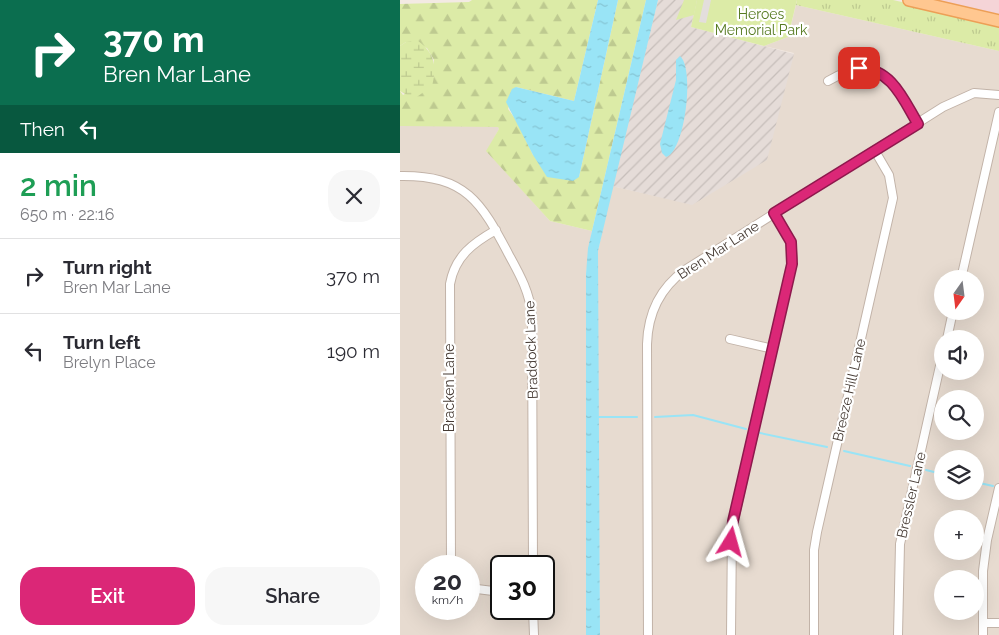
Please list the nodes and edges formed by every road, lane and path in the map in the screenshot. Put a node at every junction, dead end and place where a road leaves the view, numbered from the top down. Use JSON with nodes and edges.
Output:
{"nodes":[{"id":1,"x":909,"y":0,"type":"edge"},
{"id":2,"x":999,"y":21,"type":"edge"},
{"id":3,"x":828,"y":81,"type":"dead end"},
{"id":4,"x":999,"y":95,"type":"edge"},
{"id":5,"x":999,"y":112,"type":"edge"},
{"id":6,"x":918,"y":124,"type":"junction"},
{"id":7,"x":875,"y":151,"type":"junction"},
{"id":8,"x":400,"y":176,"type":"edge"},
{"id":9,"x":774,"y":213,"type":"junction"},
{"id":10,"x":496,"y":230,"type":"junction"},
{"id":11,"x":962,"y":270,"type":"edge"},
{"id":12,"x":730,"y":339,"type":"dead end"},
{"id":13,"x":773,"y":349,"type":"junction"},
{"id":14,"x":937,"y":380,"type":"edge"},
{"id":15,"x":999,"y":488,"type":"edge"},
{"id":16,"x":995,"y":522,"type":"edge"},
{"id":17,"x":450,"y":555,"type":"edge"},
{"id":18,"x":533,"y":555,"type":"edge"},
{"id":19,"x":533,"y":620,"type":"edge"},
{"id":20,"x":983,"y":623,"type":"junction"},
{"id":21,"x":999,"y":623,"type":"edge"},
{"id":22,"x":534,"y":635,"type":"edge"},
{"id":23,"x":648,"y":635,"type":"edge"},
{"id":24,"x":731,"y":635,"type":"edge"},
{"id":25,"x":814,"y":635,"type":"edge"},
{"id":26,"x":898,"y":635,"type":"edge"},
{"id":27,"x":983,"y":635,"type":"edge"}],
"edges":[{"from":1,"to":2,"type":"main road"},
{"from":3,"to":6,"type":"street"},
{"from":4,"to":6,"type":"street","name":"Bren Mar Lane"},
{"from":5,"to":11,"type":"street"},
{"from":6,"to":7,"type":"street","name":"Bren Mar Lane"},
{"from":7,"to":9,"type":"street","name":"Bren Mar Lane"},
{"from":7,"to":25,"type":"street","name":"Breeze Hill Lane"},
{"from":8,"to":10,"type":"street","name":"Braddock Lane"},
{"from":9,"to":13,"type":"street"},
{"from":9,"to":23,"type":"street","name":"Bren Mar Lane"},
{"from":10,"to":17,"type":"street","name":"Bracken Lane"},
{"from":10,"to":18,"type":"street","name":"Braddock Lane"},
{"from":12,"to":13,"type":"street"},
{"from":13,"to":24,"type":"street"},
{"from":14,"to":26,"type":"street","name":"Bressler Lane"},
{"from":15,"to":16,"type":"street"},
{"from":16,"to":20,"type":"street"},
{"from":19,"to":22,"type":"street"},
{"from":20,"to":21,"type":"street"},
{"from":20,"to":27,"type":"street"}]}
